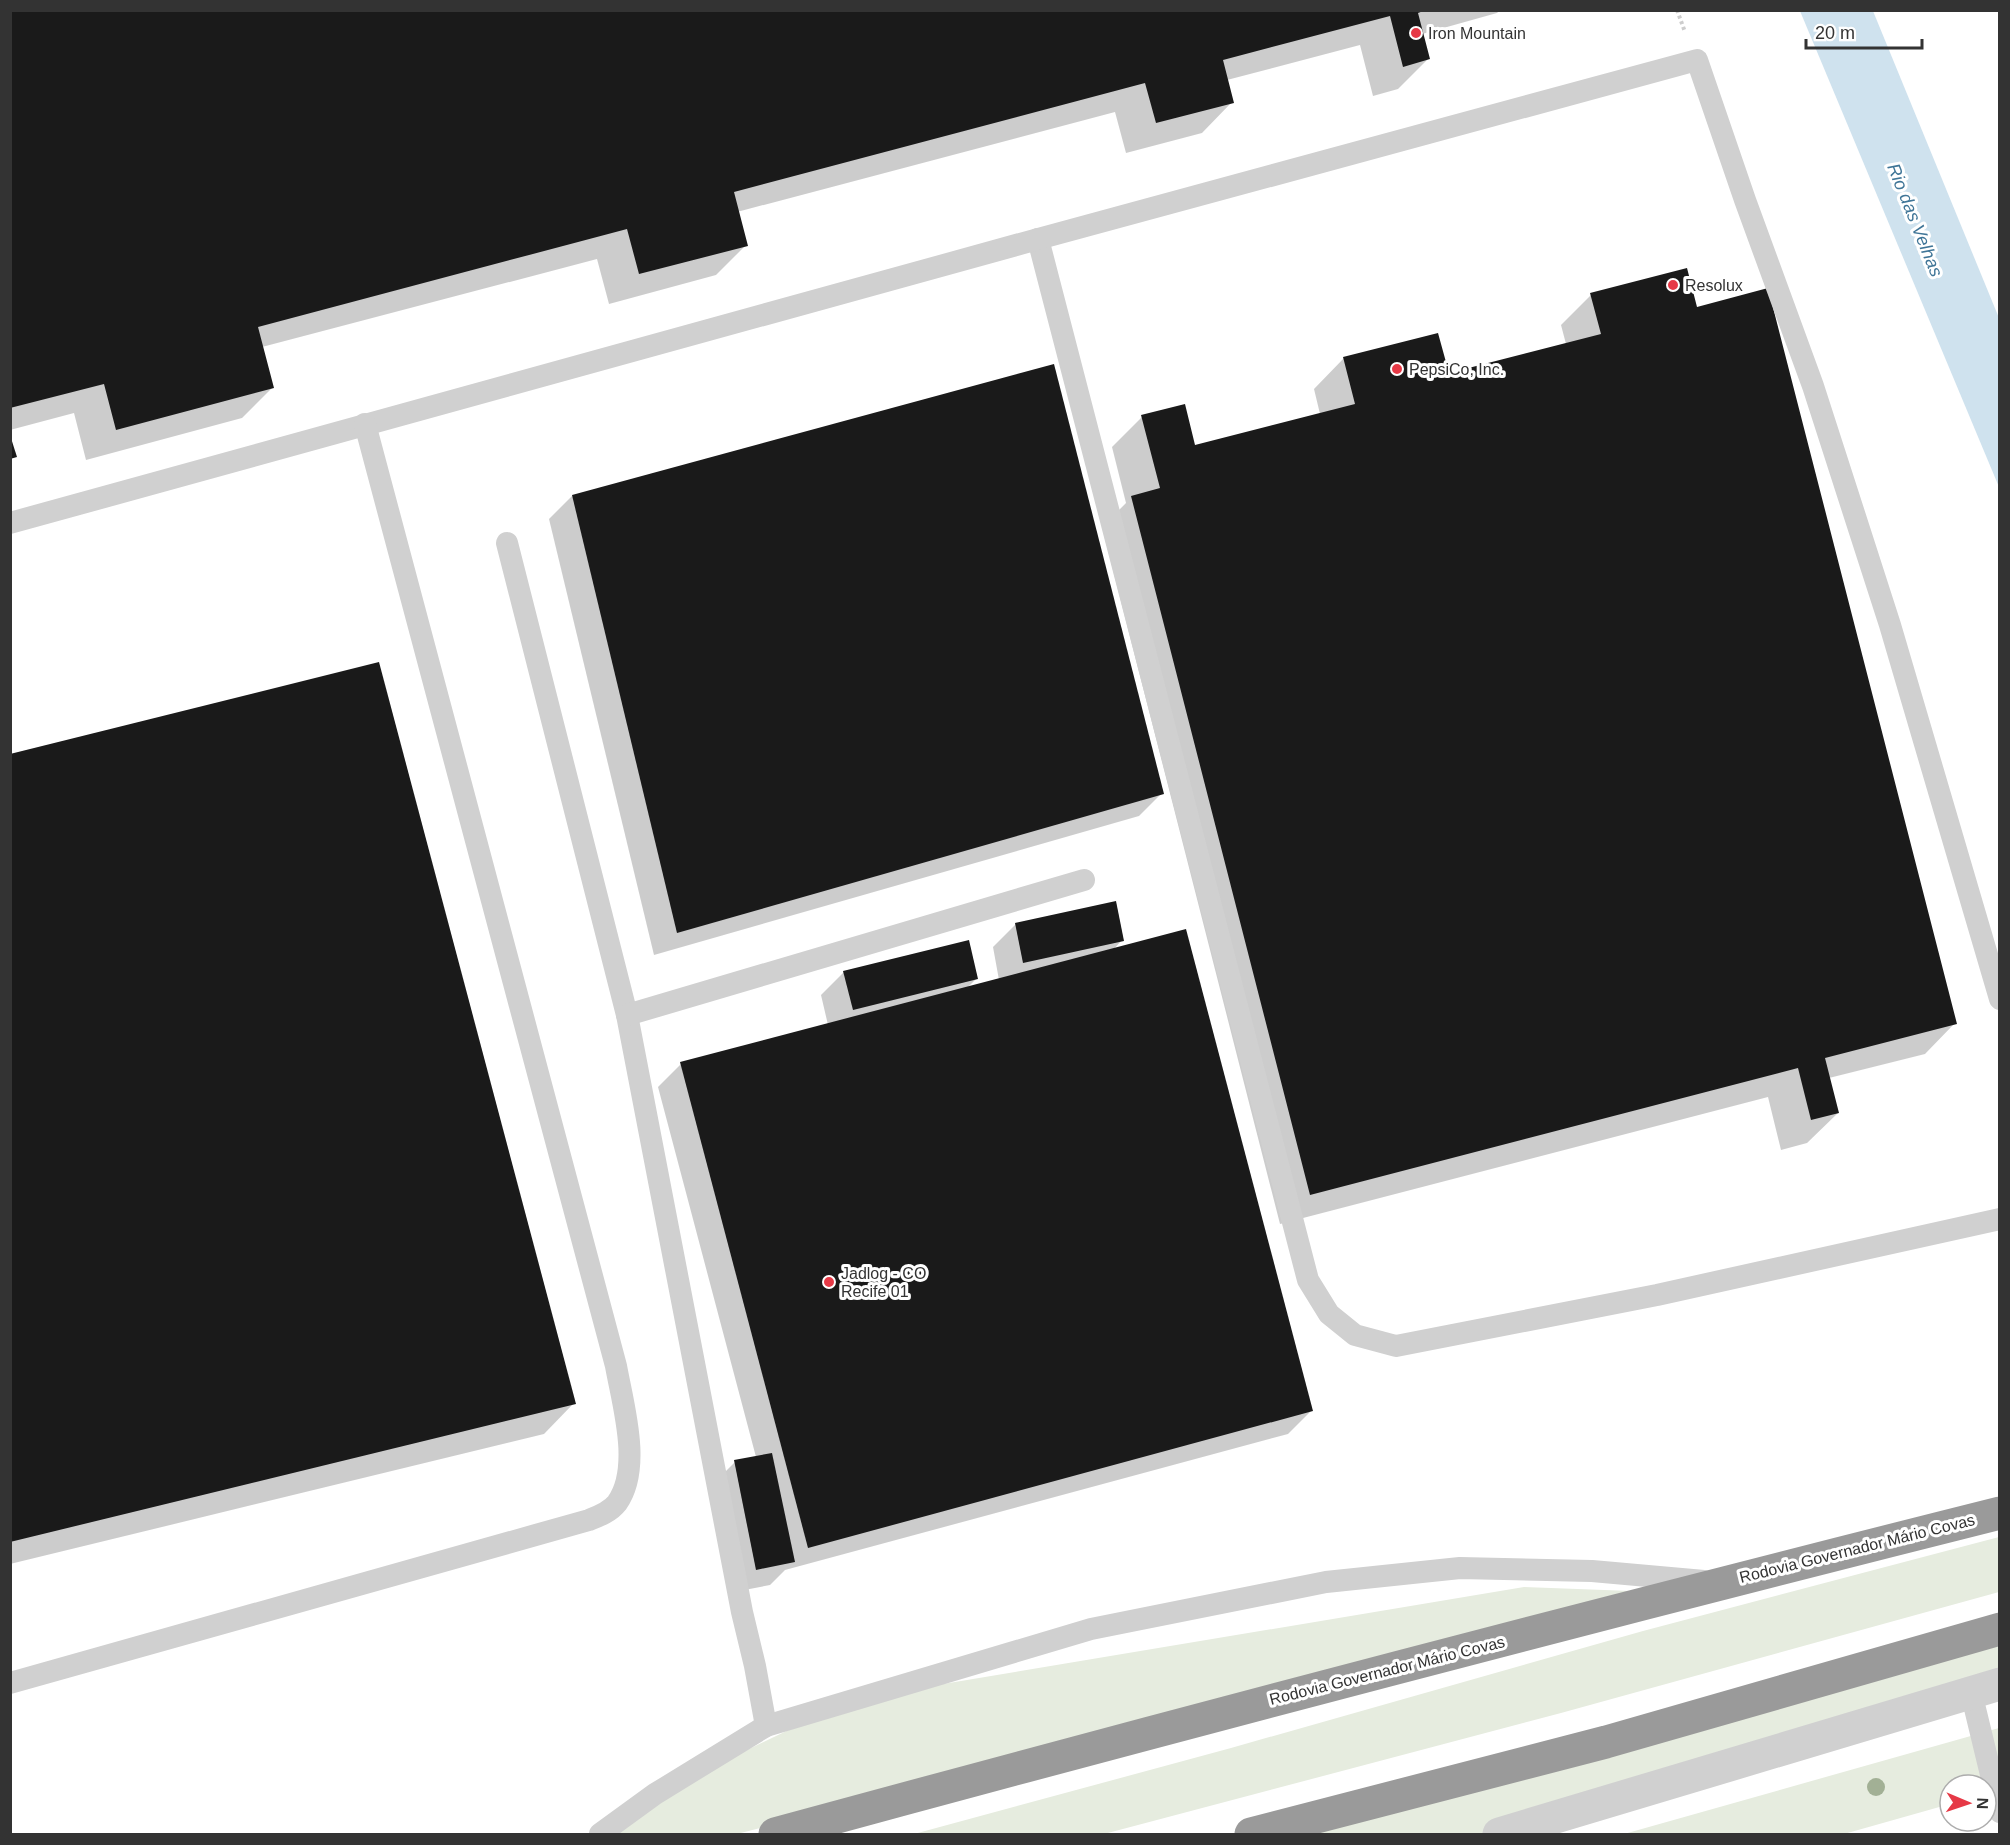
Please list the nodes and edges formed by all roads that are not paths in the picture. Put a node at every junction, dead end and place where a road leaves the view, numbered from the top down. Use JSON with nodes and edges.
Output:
{"nodes":[{"id":1,"x":1038,"y":239,"type":"junction"},
{"id":2,"x":364,"y":424,"type":"junction"},
{"id":3,"x":10,"y":523,"type":"edge"},
{"id":4,"x":507,"y":543,"type":"dead end"},
{"id":5,"x":1084,"y":880,"type":"dead end"},
{"id":6,"x":2000,"y":999,"type":"edge"},
{"id":7,"x":627,"y":1015,"type":"junction"},
{"id":8,"x":2000,"y":1219,"type":"edge"},
{"id":9,"x":2000,"y":1513,"type":"edge"},
{"id":10,"x":1720,"y":1583,"type":"junction"},
{"id":11,"x":2000,"y":1629,"type":"edge"},
{"id":12,"x":10,"y":1683,"type":"edge"},
{"id":13,"x":1985,"y":1688,"type":"edge"},
{"id":14,"x":766,"y":1726,"type":"junction"},
{"id":15,"x":2000,"y":1812,"type":"edge"},
{"id":16,"x":600,"y":1834,"type":"edge"},
{"id":17,"x":775,"y":1834,"type":"edge"},
{"id":18,"x":1251,"y":1834,"type":"edge"},
{"id":19,"x":1499,"y":1834,"type":"edge"}],
"edges":[{"from":1,"to":2,"type":"lane"},
{"from":1,"to":6,"type":"lane"},
{"from":1,"to":8,"type":"lane"},
{"from":2,"to":3,"type":"lane"},
{"from":2,"to":12,"type":"lane"},
{"from":4,"to":7,"type":"lane"},
{"from":5,"to":7,"type":"lane"},
{"from":7,"to":14,"type":"lane"},
{"from":9,"to":10,"type":"highway","name":"Rodovia Governador Mário Covas"},
{"from":10,"to":14,"type":"lane"},
{"from":10,"to":17,"type":"highway","name":"Rodovia Governador Mário Covas"},
{"from":11,"to":18,"type":"highway"},
{"from":13,"to":15,"type":"lane"},
{"from":13,"to":19,"type":"street"},
{"from":14,"to":16,"type":"lane"}]}
